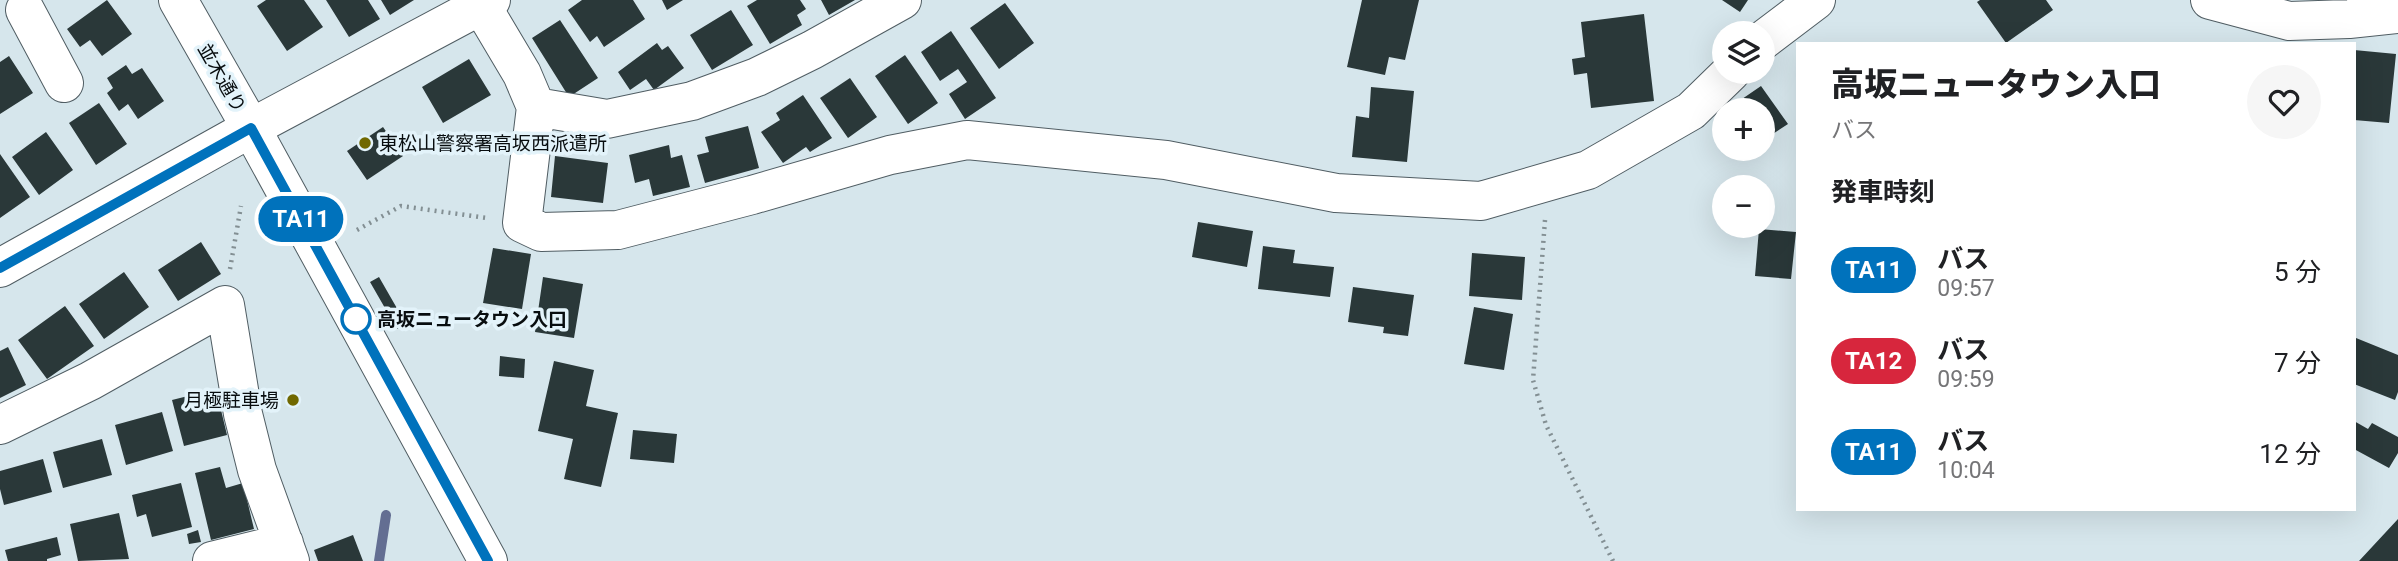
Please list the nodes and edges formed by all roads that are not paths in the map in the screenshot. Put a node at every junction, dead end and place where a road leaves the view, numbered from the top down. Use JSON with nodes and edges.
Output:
{"nodes":[{"id":1,"x":178,"y":0,"type":"edge"},
{"id":2,"x":902,"y":0,"type":"edge"},
{"id":3,"x":1816,"y":0,"type":"edge"},
{"id":4,"x":2210,"y":0,"type":"edge"},
{"id":5,"x":486,"y":3,"type":"edge"},
{"id":6,"x":23,"y":11,"type":"edge"},
{"id":7,"x":2398,"y":14,"type":"edge"},
{"id":8,"x":1775,"y":31,"type":"edge"},
{"id":9,"x":64,"y":83,"type":"dead end"},
{"id":10,"x":1719,"y":84,"type":"edge"},
{"id":11,"x":536,"y":107,"type":"junction"},
{"id":12,"x":251,"y":128,"type":"junction"},
{"id":13,"x":0,"y":268,"type":"edge"},
{"id":14,"x":0,"y":425,"type":"edge"},
{"id":15,"x":287,"y":552,"type":"edge"},
{"id":16,"x":212,"y":561,"type":"edge"},
{"id":17,"x":488,"y":561,"type":"edge"}],
"edges":[{"from":1,"to":12,"type":"street","name":"並木通り"},
{"from":2,"to":11,"type":"street"},
{"from":3,"to":8,"type":"street"},
{"from":4,"to":7,"type":"street"},
{"from":5,"to":11,"type":"street"},
{"from":5,"to":12,"type":"street"},
{"from":6,"to":9,"type":"street"},
{"from":10,"to":11,"type":"street"},
{"from":12,"to":13,"type":"street"},
{"from":12,"to":17,"type":"street","name":"並木通り"},
{"from":14,"to":15,"type":"street"},
{"from":15,"to":16,"type":"street"}]}
